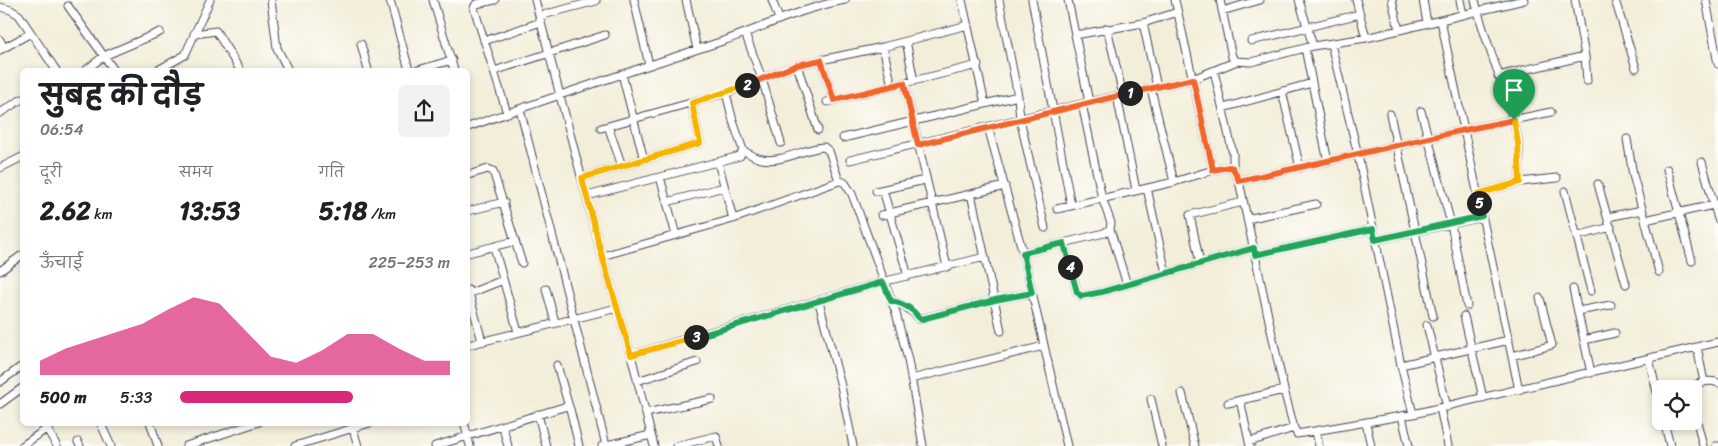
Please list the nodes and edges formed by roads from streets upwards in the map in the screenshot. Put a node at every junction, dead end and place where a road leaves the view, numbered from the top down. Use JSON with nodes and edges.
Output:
{"nodes":[{"id":1,"x":210,"y":0,"type":"edge"},
{"id":2,"x":271,"y":0,"type":"edge"},
{"id":3,"x":390,"y":0,"type":"edge"},
{"id":4,"x":433,"y":0,"type":"edge"},
{"id":5,"x":470,"y":0,"type":"edge"},
{"id":6,"x":495,"y":0,"type":"edge"},
{"id":7,"x":535,"y":0,"type":"edge"},
{"id":8,"x":634,"y":0,"type":"edge"},
{"id":9,"x":686,"y":0,"type":"edge"},
{"id":10,"x":772,"y":0,"type":"edge"},
{"id":11,"x":808,"y":0,"type":"edge"},
{"id":12,"x":845,"y":0,"type":"edge"},
{"id":13,"x":962,"y":0,"type":"edge"},
{"id":14,"x":999,"y":0,"type":"edge"},
{"id":15,"x":1032,"y":0,"type":"edge"},
{"id":16,"x":1068,"y":0,"type":"edge"},
{"id":17,"x":1175,"y":0,"type":"edge"},
{"id":18,"x":1220,"y":0,"type":"edge"},
{"id":19,"x":1299,"y":0,"type":"edge"},
{"id":20,"x":1356,"y":0,"type":"edge"},
{"id":21,"x":1392,"y":0,"type":"edge"},
{"id":22,"x":1423,"y":0,"type":"edge"},
{"id":23,"x":1460,"y":0,"type":"edge"},
{"id":24,"x":1475,"y":0,"type":"edge"},
{"id":25,"x":1524,"y":0,"type":"edge"},
{"id":26,"x":1575,"y":0,"type":"edge"},
{"id":27,"x":1615,"y":0,"type":"edge"},
{"id":28,"x":1706,"y":0,"type":"edge"},
{"id":29,"x":596,"y":1,"type":"edge"},
{"id":30,"x":1255,"y":1,"type":"edge"},
{"id":31,"x":68,"y":6,"type":"dead end"},
{"id":32,"x":0,"y":7,"type":"edge"},
{"id":33,"x":474,"y":8,"type":"junction"},
{"id":34,"x":811,"y":8,"type":"junction"},
{"id":35,"x":1222,"y":11,"type":"junction"},
{"id":36,"x":1178,"y":12,"type":"junction"},
{"id":37,"x":1478,"y":12,"type":"junction"},
{"id":38,"x":1360,"y":14,"type":"junction"},
{"id":39,"x":1463,"y":15,"type":"junction"},
{"id":40,"x":780,"y":19,"type":"junction"},
{"id":41,"x":540,"y":20,"type":"junction"},
{"id":42,"x":1441,"y":21,"type":"junction"},
{"id":43,"x":1143,"y":23,"type":"junction"},
{"id":44,"x":1427,"y":23,"type":"junction"},
{"id":45,"x":968,"y":25,"type":"junction"},
{"id":46,"x":1307,"y":27,"type":"junction"},
{"id":47,"x":1108,"y":28,"type":"junction"},
{"id":48,"x":1399,"y":30,"type":"junction"},
{"id":49,"x":160,"y":32,"type":"dead end"},
{"id":50,"x":31,"y":33,"type":"junction"},
{"id":51,"x":745,"y":33,"type":"junction"},
{"id":52,"x":194,"y":34,"type":"junction"},
{"id":53,"x":605,"y":35,"type":"dead end"},
{"id":54,"x":1075,"y":36,"type":"junction"},
{"id":55,"x":1366,"y":38,"type":"junction"},
{"id":56,"x":0,"y":40,"type":"edge"},
{"id":57,"x":484,"y":40,"type":"junction"},
{"id":58,"x":1716,"y":40,"type":"edge"},
{"id":59,"x":906,"y":41,"type":"junction"},
{"id":60,"x":1251,"y":41,"type":"dead end"},
{"id":61,"x":361,"y":44,"type":"dead end"},
{"id":62,"x":1331,"y":44,"type":"junction"},
{"id":63,"x":1313,"y":46,"type":"junction"},
{"id":64,"x":883,"y":47,"type":"junction"},
{"id":65,"x":1305,"y":48,"type":"junction"},
{"id":66,"x":2,"y":49,"type":"edge"},
{"id":67,"x":697,"y":49,"type":"junction"},
{"id":68,"x":548,"y":54,"type":"junction"},
{"id":69,"x":104,"y":56,"type":"junction"},
{"id":70,"x":1585,"y":56,"type":"junction"},
{"id":71,"x":452,"y":60,"type":"junction"},
{"id":72,"x":821,"y":60,"type":"junction"},
{"id":73,"x":1237,"y":61,"type":"junction"},
{"id":74,"x":1718,"y":64,"type":"edge"},
{"id":75,"x":649,"y":65,"type":"junction"},
{"id":76,"x":797,"y":65,"type":"junction"},
{"id":77,"x":978,"y":65,"type":"junction"},
{"id":78,"x":55,"y":68,"type":"edge"},
{"id":79,"x":89,"y":68,"type":"edge"},
{"id":80,"x":113,"y":68,"type":"edge"},
{"id":81,"x":162,"y":68,"type":"edge"},
{"id":82,"x":239,"y":68,"type":"edge"},
{"id":83,"x":287,"y":68,"type":"edge"},
{"id":84,"x":367,"y":68,"type":"edge"},
{"id":85,"x":408,"y":68,"type":"edge"},
{"id":86,"x":425,"y":68,"type":"edge"},
{"id":87,"x":454,"y":68,"type":"edge"},
{"id":88,"x":1636,"y":68,"type":"dead end"},
{"id":89,"x":494,"y":71,"type":"junction"},
{"id":90,"x":1214,"y":71,"type":"junction"},
{"id":91,"x":622,"y":74,"type":"junction"},
{"id":92,"x":1498,"y":76,"type":"junction"},
{"id":93,"x":1193,"y":79,"type":"junction"},
{"id":94,"x":762,"y":80,"type":"junction"},
{"id":95,"x":914,"y":81,"type":"junction"},
{"id":96,"x":1587,"y":81,"type":"dead end"},
{"id":97,"x":904,"y":83,"type":"junction"},
{"id":98,"x":1312,"y":83,"type":"junction"},
{"id":99,"x":892,"y":86,"type":"junction"},
{"id":100,"x":1154,"y":88,"type":"junction"},
{"id":101,"x":1282,"y":91,"type":"junction"},
{"id":102,"x":726,"y":93,"type":"junction"},
{"id":103,"x":559,"y":94,"type":"junction"},
{"id":104,"x":1120,"y":95,"type":"junction"},
{"id":105,"x":1018,"y":96,"type":"junction"},
{"id":106,"x":20,"y":100,"type":"edge"},
{"id":107,"x":692,"y":103,"type":"junction"},
{"id":108,"x":1086,"y":103,"type":"junction"},
{"id":109,"x":985,"y":104,"type":"junction"},
{"id":110,"x":1223,"y":108,"type":"junction"},
{"id":111,"x":520,"y":109,"type":"junction"},
{"id":112,"x":1054,"y":111,"type":"junction"},
{"id":113,"x":1420,"y":111,"type":"dead end"},
{"id":114,"x":1552,"y":112,"type":"dead end"},
{"id":115,"x":0,"y":113,"type":"edge"},
{"id":116,"x":507,"y":113,"type":"junction"},
{"id":117,"x":1390,"y":114,"type":"dead end"},
{"id":118,"x":1020,"y":119,"type":"junction"},
{"id":119,"x":634,"y":120,"type":"junction"},
{"id":120,"x":1514,"y":120,"type":"junction"},
{"id":121,"x":912,"y":121,"type":"junction"},
{"id":122,"x":470,"y":126,"type":"edge"},
{"id":123,"x":988,"y":127,"type":"junction"},
{"id":124,"x":818,"y":130,"type":"dead end"},
{"id":125,"x":1464,"y":130,"type":"junction"},
{"id":126,"x":843,"y":138,"type":"dead end"},
{"id":127,"x":1429,"y":138,"type":"junction"},
{"id":128,"x":1627,"y":139,"type":"dead end"},
{"id":129,"x":781,"y":143,"type":"dead end"},
{"id":130,"x":918,"y":145,"type":"junction"},
{"id":131,"x":1397,"y":146,"type":"junction"},
{"id":132,"x":743,"y":151,"type":"junction"},
{"id":133,"x":1358,"y":155,"type":"junction"},
{"id":134,"x":20,"y":158,"type":"edge"},
{"id":135,"x":644,"y":160,"type":"junction"},
{"id":136,"x":850,"y":160,"type":"dead end"},
{"id":137,"x":718,"y":162,"type":"junction"},
{"id":138,"x":1328,"y":162,"type":"junction"},
{"id":139,"x":1702,"y":162,"type":"dead end"},
{"id":140,"x":622,"y":166,"type":"junction"},
{"id":141,"x":0,"y":168,"type":"edge"},
{"id":142,"x":1233,"y":168,"type":"junction"},
{"id":143,"x":1300,"y":168,"type":"junction"},
{"id":144,"x":1666,"y":169,"type":"dead end"},
{"id":145,"x":1213,"y":170,"type":"junction"},
{"id":146,"x":470,"y":175,"type":"edge"},
{"id":147,"x":660,"y":177,"type":"junction"},
{"id":148,"x":582,"y":178,"type":"junction"},
{"id":149,"x":1557,"y":178,"type":"dead end"},
{"id":150,"x":839,"y":180,"type":"junction"},
{"id":151,"x":926,"y":180,"type":"junction"},
{"id":152,"x":1239,"y":181,"type":"junction"},
{"id":153,"x":1174,"y":182,"type":"junction"},
{"id":154,"x":1520,"y":182,"type":"junction"},
{"id":155,"x":1598,"y":184,"type":"dead end"},
{"id":156,"x":1004,"y":186,"type":"junction"},
{"id":157,"x":724,"y":187,"type":"junction"},
{"id":158,"x":1147,"y":188,"type":"junction"},
{"id":159,"x":1136,"y":190,"type":"junction"},
{"id":160,"x":1565,"y":191,"type":"dead end"},
{"id":161,"x":971,"y":194,"type":"junction"},
{"id":162,"x":1478,"y":194,"type":"junction"},
{"id":163,"x":587,"y":196,"type":"junction"},
{"id":164,"x":1102,"y":198,"type":"junction"},
{"id":165,"x":504,"y":202,"type":"junction"},
{"id":166,"x":667,"y":202,"type":"junction"},
{"id":167,"x":1243,"y":202,"type":"junction"},
{"id":168,"x":931,"y":203,"type":"junction"},
{"id":169,"x":1316,"y":204,"type":"dead end"},
{"id":170,"x":1716,"y":204,"type":"edge"},
{"id":171,"x":1071,"y":205,"type":"junction"},
{"id":172,"x":1057,"y":209,"type":"dead end"},
{"id":173,"x":470,"y":210,"type":"edge"},
{"id":174,"x":1642,"y":210,"type":"junction"},
{"id":175,"x":890,"y":213,"type":"junction"},
{"id":176,"x":1678,"y":213,"type":"junction"},
{"id":177,"x":881,"y":215,"type":"dead end"},
{"id":178,"x":1482,"y":216,"type":"junction"},
{"id":179,"x":1608,"y":217,"type":"junction"},
{"id":180,"x":733,"y":219,"type":"junction"},
{"id":181,"x":1718,"y":219,"type":"edge"},
{"id":182,"x":1247,"y":220,"type":"junction"},
{"id":183,"x":1645,"y":220,"type":"junction"},
{"id":184,"x":1451,"y":224,"type":"junction"},
{"id":185,"x":1611,"y":227,"type":"junction"},
{"id":186,"x":1045,"y":228,"type":"dead end"},
{"id":187,"x":1110,"y":229,"type":"junction"},
{"id":188,"x":1373,"y":229,"type":"junction"},
{"id":189,"x":1415,"y":232,"type":"junction"},
{"id":190,"x":676,"y":235,"type":"junction"},
{"id":191,"x":1577,"y":236,"type":"junction"},
{"id":192,"x":1375,"y":240,"type":"junction"},
{"id":193,"x":515,"y":241,"type":"junction"},
{"id":194,"x":1064,"y":243,"type":"junction"},
{"id":195,"x":494,"y":247,"type":"junction"},
{"id":196,"x":1254,"y":252,"type":"junction"},
{"id":197,"x":470,"y":253,"type":"edge"},
{"id":198,"x":1023,"y":253,"type":"junction"},
{"id":199,"x":20,"y":256,"type":"edge"},
{"id":200,"x":602,"y":256,"type":"junction"},
{"id":201,"x":986,"y":257,"type":"junction"},
{"id":202,"x":1692,"y":261,"type":"dead end"},
{"id":203,"x":522,"y":263,"type":"dead end"},
{"id":204,"x":1200,"y":263,"type":"junction"},
{"id":205,"x":947,"y":267,"type":"junction"},
{"id":206,"x":0,"y":271,"type":"edge"},
{"id":207,"x":1659,"y":272,"type":"dead end"},
{"id":208,"x":1166,"y":273,"type":"junction"},
{"id":209,"x":908,"y":276,"type":"junction"},
{"id":210,"x":504,"y":280,"type":"junction"},
{"id":211,"x":883,"y":282,"type":"junction"},
{"id":212,"x":1626,"y":284,"type":"dead end"},
{"id":213,"x":1127,"y":285,"type":"junction"},
{"id":214,"x":546,"y":289,"type":"dead end"},
{"id":215,"x":1573,"y":289,"type":"dead end"},
{"id":216,"x":1591,"y":291,"type":"dead end"},
{"id":217,"x":470,"y":292,"type":"edge"},
{"id":218,"x":1032,"y":293,"type":"junction"},
{"id":219,"x":1540,"y":298,"type":"dead end"},
{"id":220,"x":470,"y":300,"type":"edge"},
{"id":221,"x":995,"y":300,"type":"junction"},
{"id":222,"x":891,"y":301,"type":"junction"},
{"id":223,"x":819,"y":302,"type":"junction"},
{"id":224,"x":1611,"y":305,"type":"dead end"},
{"id":225,"x":1467,"y":306,"type":"dead end"},
{"id":226,"x":617,"y":308,"type":"junction"},
{"id":227,"x":1578,"y":311,"type":"junction"},
{"id":228,"x":1433,"y":316,"type":"dead end"},
{"id":229,"x":1464,"y":316,"type":"dead end"},
{"id":230,"x":573,"y":318,"type":"junction"},
{"id":231,"x":555,"y":322,"type":"junction"},
{"id":232,"x":1427,"y":325,"type":"dead end"},
{"id":233,"x":1001,"y":331,"type":"dead end"},
{"id":234,"x":518,"y":332,"type":"junction"},
{"id":235,"x":1615,"y":334,"type":"dead end"},
{"id":236,"x":1509,"y":340,"type":"junction"},
{"id":237,"x":1584,"y":340,"type":"junction"},
{"id":238,"x":482,"y":342,"type":"junction"},
{"id":239,"x":1718,"y":342,"type":"edge"},
{"id":240,"x":470,"y":345,"type":"edge"},
{"id":241,"x":1044,"y":346,"type":"junction"},
{"id":242,"x":1697,"y":347,"type":"junction"},
{"id":243,"x":1472,"y":349,"type":"junction"},
{"id":244,"x":631,"y":355,"type":"junction"},
{"id":245,"x":1512,"y":356,"type":"junction"},
{"id":246,"x":1435,"y":357,"type":"junction"},
{"id":247,"x":1649,"y":359,"type":"junction"},
{"id":248,"x":697,"y":362,"type":"dead end"},
{"id":249,"x":557,"y":365,"type":"dead end"},
{"id":250,"x":1401,"y":365,"type":"junction"},
{"id":251,"x":20,"y":367,"type":"edge"},
{"id":252,"x":1591,"y":373,"type":"junction"},
{"id":253,"x":911,"y":379,"type":"junction"},
{"id":254,"x":636,"y":380,"type":"junction"},
{"id":255,"x":1654,"y":380,"type":"edge"},
{"id":256,"x":1717,"y":381,"type":"edge"},
{"id":257,"x":0,"y":382,"type":"edge"},
{"id":258,"x":1704,"y":382,"type":"joint"},
{"id":259,"x":20,"y":389,"type":"edge"},
{"id":260,"x":1284,"y":390,"type":"junction"},
{"id":261,"x":1519,"y":390,"type":"junction"},
{"id":262,"x":1182,"y":393,"type":"dead end"},
{"id":263,"x":1483,"y":398,"type":"junction"},
{"id":264,"x":712,"y":399,"type":"dead end"},
{"id":265,"x":1151,"y":399,"type":"dead end"},
{"id":266,"x":1240,"y":400,"type":"junction"},
{"id":267,"x":1228,"y":403,"type":"dead end"},
{"id":268,"x":0,"y":404,"type":"edge"},
{"id":269,"x":569,"y":407,"type":"junction"},
{"id":270,"x":1443,"y":407,"type":"junction"},
{"id":271,"x":646,"y":413,"type":"junction"},
{"id":272,"x":538,"y":414,"type":"junction"},
{"id":273,"x":1413,"y":414,"type":"junction"},
{"id":274,"x":1402,"y":416,"type":"junction"},
{"id":275,"x":1366,"y":423,"type":"junction"},
{"id":276,"x":502,"y":424,"type":"junction"},
{"id":277,"x":50,"y":426,"type":"edge"},
{"id":278,"x":102,"y":426,"type":"edge"},
{"id":279,"x":151,"y":426,"type":"edge"},
{"id":280,"x":247,"y":426,"type":"edge"},
{"id":281,"x":362,"y":426,"type":"edge"},
{"id":282,"x":465,"y":426,"type":"edge"},
{"id":283,"x":47,"y":428,"type":"junction"},
{"id":284,"x":1294,"y":428,"type":"junction"},
{"id":285,"x":353,"y":429,"type":"junction"},
{"id":286,"x":1666,"y":430,"type":"edge"},
{"id":287,"x":1699,"y":430,"type":"edge"},
{"id":288,"x":1316,"y":432,"type":"junction"},
{"id":289,"x":467,"y":436,"type":"junction"},
{"id":290,"x":650,"y":436,"type":"junction"},
{"id":291,"x":618,"y":444,"type":"edge"},
{"id":292,"x":1250,"y":444,"type":"edge"},
{"id":293,"x":24,"y":445,"type":"edge"},
{"id":294,"x":604,"y":445,"type":"edge"},
{"id":295,"x":57,"y":446,"type":"edge"},
{"id":296,"x":111,"y":446,"type":"edge"},
{"id":297,"x":158,"y":446,"type":"edge"},
{"id":298,"x":186,"y":446,"type":"edge"},
{"id":299,"x":295,"y":446,"type":"edge"},
{"id":300,"x":358,"y":446,"type":"edge"},
{"id":301,"x":435,"y":446,"type":"edge"},
{"id":302,"x":470,"y":446,"type":"edge"},
{"id":303,"x":508,"y":446,"type":"edge"},
{"id":304,"x":546,"y":446,"type":"edge"},
{"id":305,"x":579,"y":446,"type":"edge"},
{"id":306,"x":654,"y":446,"type":"edge"},
{"id":307,"x":676,"y":446,"type":"edge"},
{"id":308,"x":719,"y":446,"type":"edge"},
{"id":309,"x":853,"y":446,"type":"edge"},
{"id":310,"x":923,"y":446,"type":"edge"},
{"id":311,"x":1067,"y":446,"type":"edge"},
{"id":312,"x":1162,"y":446,"type":"edge"},
{"id":313,"x":1195,"y":446,"type":"edge"},
{"id":314,"x":1319,"y":446,"type":"edge"},
{"id":315,"x":1372,"y":446,"type":"edge"},
{"id":316,"x":1409,"y":446,"type":"edge"},
{"id":317,"x":1448,"y":446,"type":"edge"},
{"id":318,"x":1670,"y":446,"type":"edge"},
{"id":319,"x":1703,"y":446,"type":"edge"}],
"edges":[{"from":1,"to":52,"type":"street"},
{"from":2,"to":83,"type":"street"},
{"from":3,"to":85,"type":"street"},
{"from":4,"to":71,"type":"street"},
{"from":5,"to":33,"type":"street"},
{"from":6,"to":33,"type":"street"},
{"from":7,"to":41,"type":"street"},
{"from":8,"to":75,"type":"street"},
{"from":9,"to":67,"type":"street"},
{"from":10,"to":40,"type":"street"},
{"from":11,"to":34,"type":"street"},
{"from":12,"to":34,"type":"street"},
{"from":13,"to":45,"type":"street"},
{"from":14,"to":105,"type":"street"},
{"from":15,"to":112,"type":"street"},
{"from":16,"to":54,"type":"street"},
{"from":17,"to":36,"type":"street"},
{"from":18,"to":35,"type":"street"},
{"from":19,"to":46,"type":"street"},
{"from":20,"to":38,"type":"street"},
{"from":21,"to":48,"type":"street"},
{"from":22,"to":44,"type":"street"},
{"from":23,"to":39,"type":"street"},
{"from":24,"to":37,"type":"street"},
{"from":25,"to":37,"type":"street"},
{"from":26,"to":70,"type":"street"},
{"from":27,"to":88,"type":"street"},
{"from":28,"to":58,"type":"street"},
{"from":29,"to":41,"type":"street"},
{"from":30,"to":35,"type":"street"},
{"from":31,"to":69,"type":"street"},
{"from":32,"to":50,"type":"street"},
{"from":33,"to":57,"type":"street"},
{"from":34,"to":40,"type":"street"},
{"from":35,"to":73,"type":"street"},
{"from":36,"to":43,"type":"street"},
{"from":36,"to":93,"type":"street"},
{"from":37,"to":39,"type":"street"},
{"from":37,"to":92,"type":"street"},
{"from":38,"to":46,"type":"street"},
{"from":38,"to":55,"type":"street"},
{"from":39,"to":42,"type":"street"},
{"from":40,"to":51,"type":"street"},
{"from":41,"to":57,"type":"street"},
{"from":41,"to":68,"type":"street"},
{"from":42,"to":44,"type":"street"},
{"from":42,"to":125,"type":"street"},
{"from":43,"to":47,"type":"street"},
{"from":43,"to":100,"type":"street"},
{"from":44,"to":48,"type":"street"},
{"from":45,"to":59,"type":"street"},
{"from":45,"to":77,"type":"street"},
{"from":46,"to":60,"type":"street"},
{"from":46,"to":63,"type":"street"},
{"from":47,"to":54,"type":"street"},
{"from":47,"to":104,"type":"street"},
{"from":48,"to":55,"type":"street"},
{"from":49,"to":69,"type":"street"},
{"from":50,"to":66,"type":"street"},
{"from":50,"to":78,"type":"street"},
{"from":51,"to":67,"type":"street"},
{"from":51,"to":94,"type":"street"},
{"from":52,"to":81,"type":"street"},
{"from":52,"to":82,"type":"street"},
{"from":53,"to":68,"type":"street"},
{"from":54,"to":108,"type":"street"},
{"from":55,"to":62,"type":"street"},
{"from":56,"to":66,"type":"street"},
{"from":57,"to":89,"type":"street"},
{"from":58,"to":74,"type":"street"},
{"from":59,"to":64,"type":"street"},
{"from":59,"to":95,"type":"street"},
{"from":61,"to":84,"type":"street"},
{"from":62,"to":63,"type":"street"},
{"from":62,"to":133,"type":"street"},
{"from":63,"to":65,"type":"street"},
{"from":64,"to":72,"type":"street"},
{"from":64,"to":99,"type":"street"},
{"from":65,"to":73,"type":"street"},
{"from":65,"to":98,"type":"street"},
{"from":67,"to":75,"type":"street"},
{"from":68,"to":89,"type":"street"},
{"from":68,"to":103,"type":"street"},
{"from":69,"to":79,"type":"street"},
{"from":69,"to":80,"type":"street"},
{"from":70,"to":92,"type":"street"},
{"from":70,"to":96,"type":"street"},
{"from":71,"to":86,"type":"street"},
{"from":71,"to":87,"type":"street"},
{"from":72,"to":76,"type":"street"},
{"from":72,"to":99,"type":"street"},
{"from":73,"to":90,"type":"street"},
{"from":75,"to":91,"type":"street"},
{"from":76,"to":94,"type":"street"},
{"from":76,"to":124,"type":"street"},
{"from":77,"to":95,"type":"street"},
{"from":77,"to":109,"type":"street"},
{"from":89,"to":116,"type":"street"},
{"from":90,"to":93,"type":"street"},
{"from":90,"to":110,"type":"street"},
{"from":91,"to":103,"type":"street"},
{"from":91,"to":119,"type":"street"},
{"from":92,"to":120,"type":"street"},
{"from":93,"to":100,"type":"street"},
{"from":93,"to":145,"type":"street"},
{"from":94,"to":102,"type":"street"},
{"from":94,"to":129,"type":"street"},
{"from":95,"to":97,"type":"street"},
{"from":97,"to":99,"type":"street"},
{"from":97,"to":121,"type":"street"},
{"from":98,"to":101,"type":"street"},
{"from":98,"to":138,"type":"street"},
{"from":100,"to":104,"type":"street"},
{"from":100,"to":153,"type":"street"},
{"from":101,"to":110,"type":"street"},
{"from":101,"to":143,"type":"street"},
{"from":102,"to":107,"type":"street"},
{"from":102,"to":132,"type":"street"},
{"from":103,"to":111,"type":"street"},
{"from":103,"to":148,"type":"street"},
{"from":104,"to":108,"type":"street"},
{"from":104,"to":159,"type":"street"},
{"from":105,"to":109,"type":"street"},
{"from":105,"to":118,"type":"street"},
{"from":106,"to":115,"type":"street"},
{"from":107,"to":119,"type":"street"},
{"from":107,"to":135,"type":"street"},
{"from":108,"to":112,"type":"street"},
{"from":108,"to":164,"type":"street"},
{"from":109,"to":121,"type":"street"},
{"from":110,"to":142,"type":"street"},
{"from":111,"to":116,"type":"street"},
{"from":111,"to":230,"type":"street"},
{"from":112,"to":118,"type":"street"},
{"from":112,"to":171,"type":"street"},
{"from":113,"to":127,"type":"street"},
{"from":114,"to":120,"type":"street"},
{"from":116,"to":122,"type":"street"},
{"from":117,"to":131,"type":"street"},
{"from":118,"to":123,"type":"street"},
{"from":118,"to":186,"type":"street"},
{"from":119,"to":135,"type":"street"},
{"from":119,"to":140,"type":"street"},
{"from":120,"to":125,"type":"street"},
{"from":120,"to":154,"type":"street"},
{"from":121,"to":126,"type":"street"},
{"from":121,"to":130,"type":"street"},
{"from":123,"to":130,"type":"street"},
{"from":123,"to":156,"type":"street"},
{"from":125,"to":127,"type":"street"},
{"from":125,"to":162,"type":"street"},
{"from":127,"to":131,"type":"street"},
{"from":127,"to":184,"type":"street"},
{"from":128,"to":174,"type":"street"},
{"from":130,"to":136,"type":"street"},
{"from":130,"to":151,"type":"street"},
{"from":131,"to":133,"type":"street"},
{"from":131,"to":189,"type":"street"},
{"from":132,"to":137,"type":"street"},
{"from":132,"to":150,"type":"street"},
{"from":133,"to":138,"type":"street"},
{"from":133,"to":188,"type":"street"},
{"from":134,"to":141,"type":"street"},
{"from":135,"to":140,"type":"street"},
{"from":137,"to":147,"type":"street"},
{"from":137,"to":157,"type":"street"},
{"from":138,"to":143,"type":"street"},
{"from":139,"to":170,"type":"street"},
{"from":140,"to":148,"type":"street"},
{"from":142,"to":145,"type":"street"},
{"from":142,"to":152,"type":"street"},
{"from":143,"to":152,"type":"street"},
{"from":144,"to":176,"type":"street"},
{"from":145,"to":153,"type":"street"},
{"from":146,"to":165,"type":"street"},
{"from":147,"to":163,"type":"street"},
{"from":147,"to":166,"type":"street"},
{"from":148,"to":163,"type":"street"},
{"from":149,"to":154,"type":"street"},
{"from":150,"to":180,"type":"street"},
{"from":150,"to":211,"type":"street"},
{"from":151,"to":168,"type":"street"},
{"from":151,"to":175,"type":"street"},
{"from":152,"to":167,"type":"street"},
{"from":153,"to":158,"type":"street"},
{"from":154,"to":162,"type":"street"},
{"from":155,"to":179,"type":"street"},
{"from":156,"to":161,"type":"street"},
{"from":156,"to":198,"type":"street"},
{"from":157,"to":166,"type":"street"},
{"from":157,"to":180,"type":"street"},
{"from":158,"to":159,"type":"street"},
{"from":158,"to":208,"type":"street"},
{"from":159,"to":164,"type":"street"},
{"from":160,"to":191,"type":"street"},
{"from":161,"to":168,"type":"street"},
{"from":161,"to":201,"type":"street"},
{"from":162,"to":178,"type":"street"},
{"from":163,"to":200,"type":"street"},
{"from":164,"to":171,"type":"street"},
{"from":164,"to":187,"type":"street"},
{"from":165,"to":173,"type":"street"},
{"from":165,"to":193,"type":"street"},
{"from":166,"to":190,"type":"street"},
{"from":167,"to":182,"type":"street"},
{"from":167,"to":204,"type":"street"},
{"from":168,"to":175,"type":"street"},
{"from":168,"to":205,"type":"street"},
{"from":169,"to":182,"type":"street"},
{"from":170,"to":176,"type":"street"},
{"from":170,"to":181,"type":"street"},
{"from":171,"to":172,"type":"street"},
{"from":174,"to":179,"type":"street"},
{"from":174,"to":183,"type":"street"},
{"from":175,"to":177,"type":"street"},
{"from":175,"to":209,"type":"street"},
{"from":176,"to":183,"type":"street"},
{"from":176,"to":202,"type":"street"},
{"from":178,"to":184,"type":"street"},
{"from":178,"to":236,"type":"street"},
{"from":179,"to":185,"type":"street"},
{"from":180,"to":190,"type":"street"},
{"from":182,"to":196,"type":"street"},
{"from":183,"to":207,"type":"street"},
{"from":184,"to":189,"type":"street"},
{"from":184,"to":225,"type":"street"},
{"from":185,"to":191,"type":"street"},
{"from":185,"to":212,"type":"street"},
{"from":187,"to":194,"type":"street"},
{"from":187,"to":213,"type":"street"},
{"from":188,"to":192,"type":"street"},
{"from":188,"to":196,"type":"street"},
{"from":189,"to":192,"type":"street"},
{"from":189,"to":228,"type":"street"},
{"from":190,"to":200,"type":"street"},
{"from":191,"to":216,"type":"street"},
{"from":192,"to":250,"type":"street"},
{"from":193,"to":195,"type":"street"},
{"from":193,"to":203,"type":"street"},
{"from":194,"to":198,"type":"street"},
{"from":194,"to":213,"type":"street"},
{"from":195,"to":197,"type":"street"},
{"from":195,"to":210,"type":"street"},
{"from":196,"to":204,"type":"street"},
{"from":196,"to":260,"type":"street"},
{"from":198,"to":218,"type":"street"},
{"from":199,"to":206,"type":"street"},
{"from":200,"to":226,"type":"street"},
{"from":201,"to":205,"type":"street"},
{"from":201,"to":221,"type":"street"},
{"from":204,"to":208,"type":"street"},
{"from":205,"to":209,"type":"street"},
{"from":208,"to":213,"type":"street"},
{"from":209,"to":211,"type":"street"},
{"from":210,"to":217,"type":"street"},
{"from":210,"to":234,"type":"street"},
{"from":211,"to":222,"type":"street"},
{"from":211,"to":223,"type":"street"},
{"from":214,"to":231,"type":"street"},
{"from":215,"to":227,"type":"street"},
{"from":218,"to":221,"type":"street"},
{"from":218,"to":241,"type":"street"},
{"from":219,"to":245,"type":"street"},
{"from":220,"to":238,"type":"street"},
{"from":221,"to":222,"type":"street"},
{"from":221,"to":233,"type":"street"},
{"from":222,"to":253,"type":"street"},
{"from":223,"to":244,"type":"street"},
{"from":223,"to":309,"type":"street"},
{"from":224,"to":227,"type":"street"},
{"from":226,"to":230,"type":"street"},
{"from":226,"to":244,"type":"street"},
{"from":227,"to":237,"type":"street"},
{"from":229,"to":243,"type":"street"},
{"from":230,"to":231,"type":"street"},
{"from":230,"to":294,"type":"street"},
{"from":231,"to":234,"type":"street"},
{"from":232,"to":246,"type":"street"},
{"from":234,"to":238,"type":"street"},
{"from":235,"to":237,"type":"street"},
{"from":236,"to":243,"type":"street"},
{"from":236,"to":245,"type":"street"},
{"from":237,"to":252,"type":"street"},
{"from":238,"to":240,"type":"street"},
{"from":239,"to":242,"type":"street"},
{"from":241,"to":253,"type":"street"},
{"from":241,"to":311,"type":"street"},
{"from":242,"to":247,"type":"street"},
{"from":242,"to":258,"type":"street"},
{"from":243,"to":246,"type":"street"},
{"from":243,"to":263,"type":"street"},
{"from":244,"to":254,"type":"street"},
{"from":245,"to":261,"type":"street"},
{"from":246,"to":250,"type":"street"},
{"from":246,"to":270,"type":"street"},
{"from":247,"to":252,"type":"street"},
{"from":247,"to":255,"type":"street"},
{"from":248,"to":254,"type":"street"},
{"from":249,"to":269,"type":"street"},
{"from":250,"to":273,"type":"street"},
{"from":251,"to":257,"type":"street"},
{"from":252,"to":261,"type":"street"},
{"from":253,"to":310,"type":"street"},
{"from":254,"to":271,"type":"street"},
{"from":256,"to":258,"type":"street"},
{"from":259,"to":268,"type":"street"},
{"from":260,"to":266,"type":"street"},
{"from":260,"to":284,"type":"street"},
{"from":261,"to":263,"type":"street"},
{"from":262,"to":313,"type":"street"},
{"from":263,"to":270,"type":"street"},
{"from":264,"to":271,"type":"street"},
{"from":265,"to":312,"type":"street"},
{"from":266,"to":267,"type":"street"},
{"from":266,"to":292,"type":"street"},
{"from":269,"to":272,"type":"street"},
{"from":269,"to":305,"type":"street"},
{"from":270,"to":273,"type":"street"},
{"from":270,"to":317,"type":"street"},
{"from":271,"to":290,"type":"street"},
{"from":272,"to":276,"type":"street"},
{"from":272,"to":304,"type":"street"},
{"from":273,"to":274,"type":"street"},
{"from":274,"to":275,"type":"street"},
{"from":274,"to":316,"type":"street"},
{"from":275,"to":288,"type":"street"},
{"from":275,"to":315,"type":"street"},
{"from":276,"to":289,"type":"street"},
{"from":276,"to":303,"type":"street"},
{"from":277,"to":283,"type":"street"},
{"from":278,"to":296,"type":"street"},
{"from":279,"to":297,"type":"street"},
{"from":280,"to":298,"type":"street"},
{"from":281,"to":285,"type":"street"},
{"from":282,"to":289,"type":"street"},
{"from":283,"to":293,"type":"street"},
{"from":283,"to":295,"type":"street"},
{"from":284,"to":288,"type":"street"},
{"from":284,"to":292,"type":"street"},
{"from":285,"to":299,"type":"street"},
{"from":285,"to":300,"type":"street"},
{"from":286,"to":318,"type":"street"},
{"from":287,"to":319,"type":"street"},
{"from":288,"to":314,"type":"street"},
{"from":289,"to":301,"type":"street"},
{"from":289,"to":302,"type":"street"},
{"from":290,"to":291,"type":"street"},
{"from":290,"to":306,"type":"street"},
{"from":291,"to":294,"type":"street"},
{"from":307,"to":308,"type":"street"}]}
